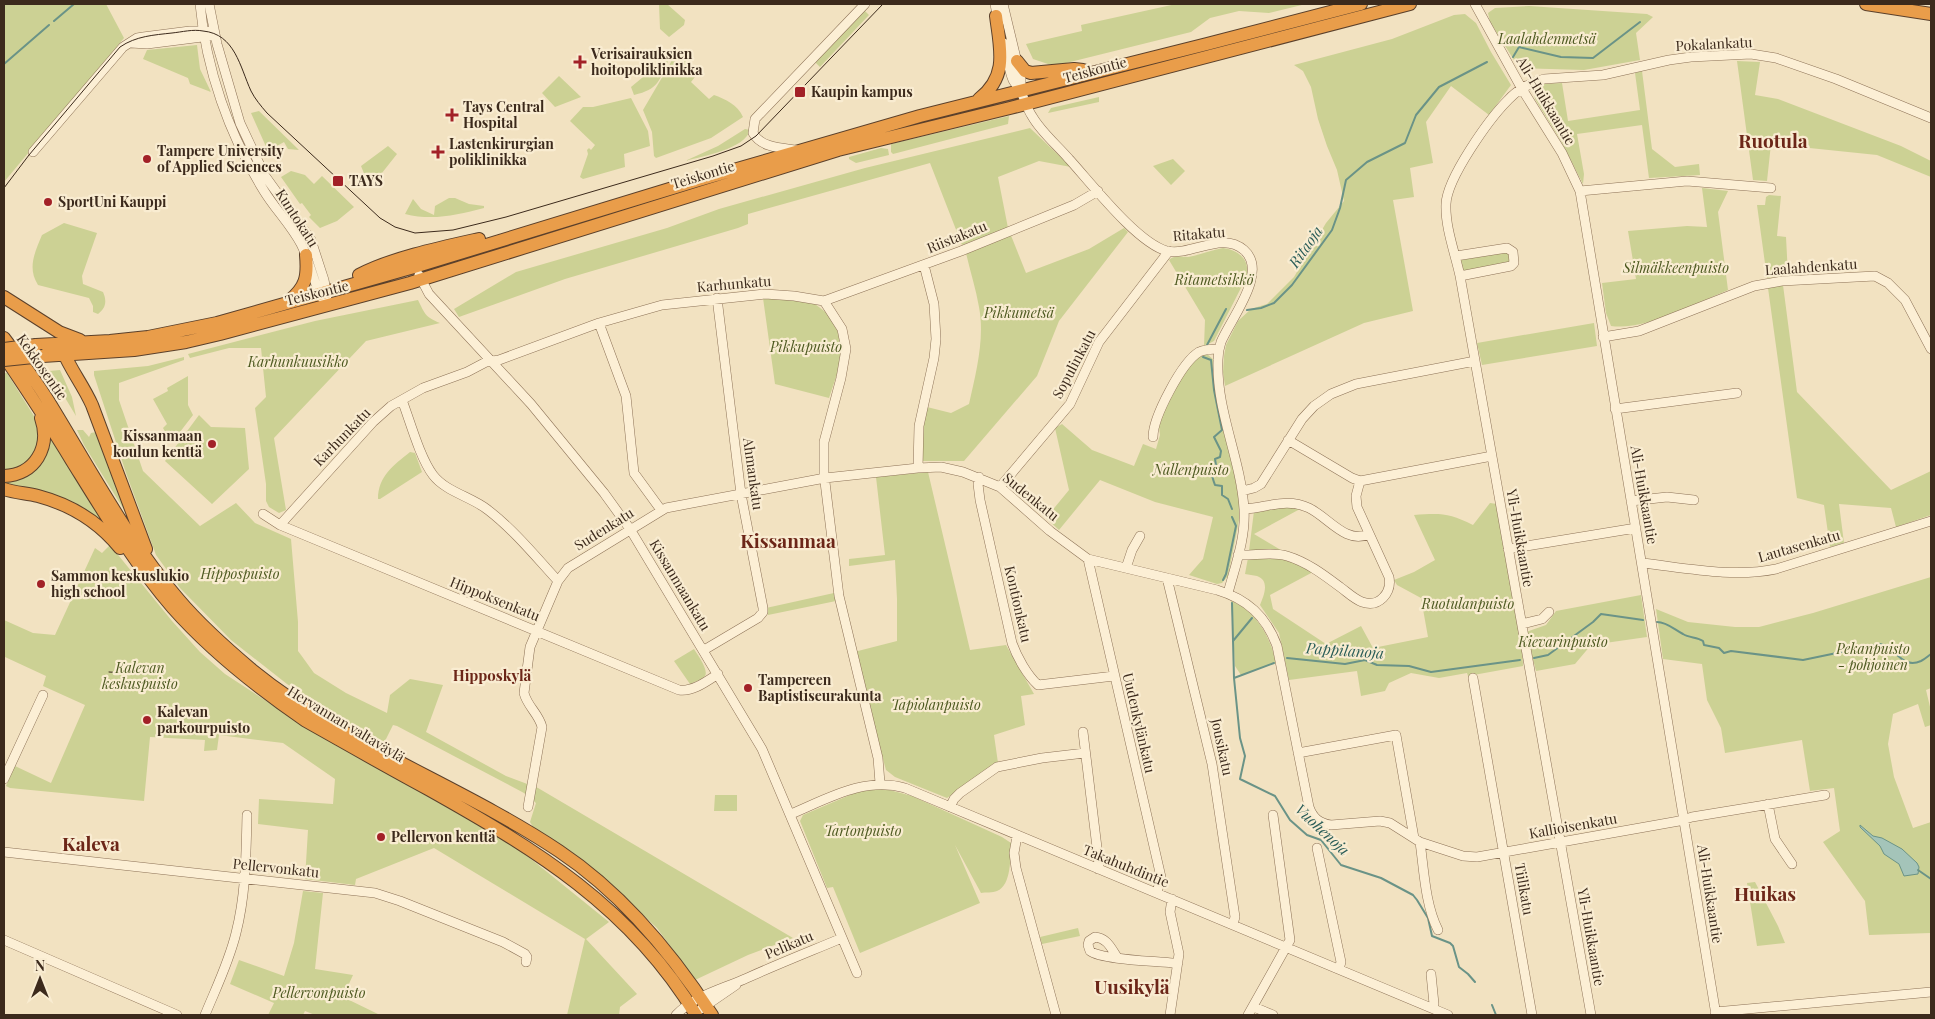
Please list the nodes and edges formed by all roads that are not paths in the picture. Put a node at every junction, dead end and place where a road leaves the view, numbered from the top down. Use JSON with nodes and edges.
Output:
{"nodes":[{"id":1,"x":200,"y":4,"type":"edge"},
{"id":2,"x":210,"y":4,"type":"edge"},
{"id":3,"x":865,"y":4,"type":"edge"},
{"id":4,"x":1002,"y":4,"type":"edge"},
{"id":5,"x":1361,"y":4,"type":"edge"},
{"id":6,"x":1410,"y":4,"type":"edge"},
{"id":7,"x":1475,"y":4,"type":"edge"},
{"id":8,"x":1866,"y":4,"type":"edge"},
{"id":9,"x":996,"y":10,"type":"edge"},
{"id":10,"x":1931,"y":14,"type":"edge"},
{"id":11,"x":204,"y":34,"type":"junction"},
{"id":12,"x":215,"y":34,"type":"junction"},
{"id":13,"x":1018,"y":61,"type":"junction"},
{"id":14,"x":1095,"y":71,"type":"junction"},
{"id":15,"x":1522,"y":89,"type":"junction"},
{"id":16,"x":1021,"y":90,"type":"junction"},
{"id":17,"x":975,"y":102,"type":"junction"},
{"id":18,"x":1026,"y":104,"type":"junction"},
{"id":19,"x":1931,"y":118,"type":"edge"},
{"id":20,"x":798,"y":151,"type":"junction"},
{"id":21,"x":33,"y":152,"type":"dead end"},
{"id":22,"x":1771,"y":188,"type":"dead end"},
{"id":23,"x":1098,"y":191,"type":"junction"},
{"id":24,"x":1580,"y":191,"type":"junction"},
{"id":25,"x":1169,"y":251,"type":"junction"},
{"id":26,"x":306,"y":255,"type":"junction"},
{"id":27,"x":1456,"y":256,"type":"junction"},
{"id":28,"x":411,"y":262,"type":"junction"},
{"id":29,"x":924,"y":265,"type":"junction"},
{"id":30,"x":1460,"y":276,"type":"junction"},
{"id":31,"x":422,"y":280,"type":"junction"},
{"id":32,"x":323,"y":292,"type":"junction"},
{"id":33,"x":4,"y":297,"type":"edge"},
{"id":34,"x":717,"y":298,"type":"junction"},
{"id":35,"x":824,"y":301,"type":"junction"},
{"id":36,"x":287,"y":303,"type":"junction"},
{"id":37,"x":327,"y":306,"type":"junction"},
{"id":38,"x":599,"y":324,"type":"junction"},
{"id":39,"x":1603,"y":337,"type":"junction"},
{"id":40,"x":4,"y":338,"type":"edge"},
{"id":41,"x":61,"y":343,"type":"junction"},
{"id":42,"x":85,"y":348,"type":"junction"},
{"id":43,"x":4,"y":349,"type":"edge"},
{"id":44,"x":1219,"y":349,"type":"junction"},
{"id":45,"x":1931,"y":349,"type":"edge"},
{"id":46,"x":4,"y":356,"type":"edge"},
{"id":47,"x":4,"y":360,"type":"edge"},
{"id":48,"x":492,"y":361,"type":"junction"},
{"id":49,"x":1475,"y":361,"type":"junction"},
{"id":50,"x":84,"y":387,"type":"junction"},
{"id":51,"x":1737,"y":393,"type":"dead end"},
{"id":52,"x":402,"y":400,"type":"junction"},
{"id":53,"x":35,"y":402,"type":"junction"},
{"id":54,"x":1615,"y":409,"type":"junction"},
{"id":55,"x":56,"y":414,"type":"joint"},
{"id":56,"x":1153,"y":437,"type":"dead end"},
{"id":57,"x":1288,"y":440,"type":"junction"},
{"id":58,"x":1492,"y":456,"type":"junction"},
{"id":59,"x":918,"y":468,"type":"junction"},
{"id":60,"x":4,"y":476,"type":"edge"},
{"id":61,"x":979,"y":477,"type":"junction"},
{"id":62,"x":825,"y":478,"type":"junction"},
{"id":63,"x":1360,"y":481,"type":"junction"},
{"id":64,"x":1000,"y":487,"type":"junction"},
{"id":65,"x":4,"y":489,"type":"edge"},
{"id":66,"x":1242,"y":491,"type":"junction"},
{"id":67,"x":741,"y":494,"type":"junction"},
{"id":68,"x":1631,"y":500,"type":"junction"},
{"id":69,"x":1694,"y":500,"type":"dead end"},
{"id":70,"x":1244,"y":508,"type":"junction"},
{"id":71,"x":662,"y":510,"type":"junction"},
{"id":72,"x":263,"y":514,"type":"dead end"},
{"id":73,"x":1931,"y":521,"type":"edge"},
{"id":74,"x":280,"y":525,"type":"junction"},
{"id":75,"x":1636,"y":528,"type":"junction"},
{"id":76,"x":630,"y":529,"type":"junction"},
{"id":77,"x":1369,"y":534,"type":"junction"},
{"id":78,"x":1140,"y":536,"type":"dead end"},
{"id":79,"x":1508,"y":549,"type":"junction"},
{"id":80,"x":1238,"y":555,"type":"junction"},
{"id":81,"x":1088,"y":559,"type":"junction"},
{"id":82,"x":1642,"y":563,"type":"junction"},
{"id":83,"x":148,"y":567,"type":"junction"},
{"id":84,"x":1126,"y":568,"type":"junction"},
{"id":85,"x":1167,"y":578,"type":"junction"},
{"id":86,"x":558,"y":581,"type":"junction"},
{"id":87,"x":1228,"y":594,"type":"junction"},
{"id":88,"x":1548,"y":612,"type":"dead end"},
{"id":89,"x":1522,"y":624,"type":"junction"},
{"id":90,"x":537,"y":631,"type":"junction"},
{"id":91,"x":704,"y":650,"type":"junction"},
{"id":92,"x":718,"y":674,"type":"junction"},
{"id":93,"x":1114,"y":676,"type":"junction"},
{"id":94,"x":1473,"y":678,"type":"dead end"},
{"id":95,"x":43,"y":695,"type":"dead end"},
{"id":96,"x":1084,"y":732,"type":"dead end"},
{"id":97,"x":1085,"y":753,"type":"junction"},
{"id":98,"x":1298,"y":753,"type":"junction"},
{"id":99,"x":4,"y":779,"type":"edge"},
{"id":100,"x":880,"y":784,"type":"junction"},
{"id":101,"x":1825,"y":795,"type":"dead end"},
{"id":102,"x":1768,"y":804,"type":"junction"},
{"id":103,"x":528,"y":807,"type":"dead end"},
{"id":104,"x":950,"y":807,"type":"junction"},
{"id":105,"x":791,"y":814,"type":"junction"},
{"id":106,"x":247,"y":815,"type":"dead end"},
{"id":107,"x":1272,"y":815,"type":"dead end"},
{"id":108,"x":1684,"y":819,"type":"junction"},
{"id":109,"x":1331,"y":825,"type":"joint"},
{"id":110,"x":1017,"y":836,"type":"junction"},
{"id":111,"x":1417,"y":840,"type":"junction"},
{"id":112,"x":1561,"y":842,"type":"junction"},
{"id":113,"x":1317,"y":848,"type":"dead end"},
{"id":114,"x":4,"y":852,"type":"edge"},
{"id":115,"x":1503,"y":852,"type":"junction"},
{"id":116,"x":1792,"y":864,"type":"dead end"},
{"id":117,"x":1098,"y":869,"type":"junction"},
{"id":118,"x":245,"y":879,"type":"junction"},
{"id":119,"x":1157,"y":893,"type":"junction"},
{"id":120,"x":1172,"y":899,"type":"junction"},
{"id":121,"x":1233,"y":924,"type":"junction"},
{"id":122,"x":1438,"y":930,"type":"dead end"},
{"id":123,"x":842,"y":938,"type":"junction"},
{"id":124,"x":4,"y":940,"type":"edge"},
{"id":125,"x":1287,"y":947,"type":"junction"},
{"id":126,"x":1117,"y":957,"type":"dead end"},
{"id":127,"x":526,"y":962,"type":"dead end"},
{"id":128,"x":1178,"y":963,"type":"junction"},
{"id":129,"x":1339,"y":969,"type":"junction"},
{"id":130,"x":857,"y":973,"type":"dead end"},
{"id":131,"x":1431,"y":974,"type":"dead end"},
{"id":132,"x":1931,"y":992,"type":"edge"},
{"id":133,"x":1254,"y":1006,"type":"junction"},
{"id":134,"x":1433,"y":1008,"type":"junction"},
{"id":135,"x":698,"y":1009,"type":"edge"},
{"id":136,"x":1715,"y":1014,"type":"edge"},
{"id":137,"x":177,"y":1015,"type":"edge"},
{"id":138,"x":205,"y":1015,"type":"edge"},
{"id":139,"x":676,"y":1015,"type":"edge"},
{"id":140,"x":1056,"y":1015,"type":"edge"},
{"id":141,"x":1170,"y":1015,"type":"edge"},
{"id":142,"x":1248,"y":1015,"type":"edge"},
{"id":143,"x":1273,"y":1015,"type":"edge"},
{"id":144,"x":1445,"y":1015,"type":"edge"},
{"id":145,"x":1532,"y":1015,"type":"edge"},
{"id":146,"x":1591,"y":1015,"type":"edge"}],
"edges":[{"from":1,"to":11,"type":"street","name":"Kuntokatu"},
{"from":2,"to":12,"type":"street","name":"Kuntokatu"},
{"from":3,"to":20,"type":"street"},
{"from":4,"to":13,"type":"street"},
{"from":5,"to":14,"type":"highway","name":"Teiskontie"},
{"from":6,"to":18,"type":"highway","name":"Teiskontie"},
{"from":7,"to":15,"type":"street","name":"Ali-Huikkaantie"},
{"from":8,"to":10,"type":"highway"},
{"from":9,"to":16,"type":"street"},
{"from":9,"to":17,"type":"highway"},
{"from":11,"to":12,"type":"street"},
{"from":11,"to":21,"type":"street"},
{"from":11,"to":26,"type":"street","name":"Kuntokatu"},
{"from":12,"to":32,"type":"street","name":"Kuntokatu"},
{"from":13,"to":14,"type":"highway"},
{"from":13,"to":16,"type":"street"},
{"from":14,"to":16,"type":"highway","name":"Teiskontie"},
{"from":15,"to":19,"type":"street","name":"Pokalankatu"},
{"from":15,"to":24,"type":"street","name":"Ali-Huikkaantie"},
{"from":15,"to":27,"type":"street","name":"Yli-Huikkaantie"},
{"from":16,"to":17,"type":"highway","name":"Teiskontie"},
{"from":16,"to":18,"type":"street","name":"Ritakatu"},
{"from":17,"to":20,"type":"highway","name":"Teiskontie"},
{"from":18,"to":23,"type":"street","name":"Ritakatu"},
{"from":18,"to":31,"type":"highway","name":"Teiskontie"},
{"from":20,"to":28,"type":"highway","name":"Teiskontie"},
{"from":22,"to":24,"type":"street"},
{"from":23,"to":25,"type":"street","name":"Ritakatu"},
{"from":23,"to":29,"type":"street","name":"Riistakatu"},
{"from":24,"to":39,"type":"street","name":"Ali-Huikkaantie"},
{"from":25,"to":44,"type":"street","name":"Ritakatu"},
{"from":25,"to":64,"type":"street","name":"Sopulinkatu"},
{"from":26,"to":32,"type":"street","name":"Kuntokatu"},
{"from":26,"to":36,"type":"highway"},
{"from":27,"to":30,"type":"street","name":"Yli-Huikkaantie"},
{"from":27,"to":30,"type":"street"},
{"from":28,"to":31,"type":"street","name":"Kissanmaankatu"},
{"from":28,"to":32,"type":"highway","name":"Teiskontie"},
{"from":29,"to":35,"type":"street","name":"Riistakatu"},
{"from":29,"to":59,"type":"street"},
{"from":30,"to":49,"type":"street","name":"Yli-Huikkaantie"},
{"from":31,"to":37,"type":"highway","name":"Teiskontie"},
{"from":31,"to":48,"type":"street","name":"Kissanmaankatu"},
{"from":32,"to":36,"type":"highway","name":"Teiskontie"},
{"from":32,"to":37,"type":"street","name":"Kuntokatu"},
{"from":33,"to":41,"type":"highway"},
{"from":34,"to":35,"type":"street","name":"Karhunkatu"},
{"from":34,"to":38,"type":"street","name":"Karhunkatu"},
{"from":34,"to":67,"type":"street","name":"Ahmankatu"},
{"from":35,"to":62,"type":"street"},
{"from":36,"to":42,"type":"highway","name":"Teiskontie"},
{"from":37,"to":42,"type":"highway","name":"Teiskontie"},
{"from":38,"to":48,"type":"street","name":"Karhunkatu"},
{"from":38,"to":71,"type":"street"},
{"from":39,"to":45,"type":"street","name":"Laalahdenkatu"},
{"from":39,"to":54,"type":"street","name":"Ali-Huikkaantie"},
{"from":40,"to":55,"type":"highway","name":"Kekkosentie"},
{"from":41,"to":42,"type":"highway","name":"Teiskontie"},
{"from":41,"to":42,"type":"highway"},
{"from":41,"to":43,"type":"highway","name":"Teiskontie","bridge":true},
{"from":41,"to":47,"type":"highway","name":"Teiskontie","bridge":true},
{"from":41,"to":50,"type":"highway"},
{"from":42,"to":50,"type":"highway"},
{"from":44,"to":56,"type":"street"},
{"from":44,"to":66,"type":"street","name":"Ritakatu"},
{"from":46,"to":53,"type":"highway","name":"Kekkosentie"},
{"from":48,"to":52,"type":"street","name":"Karhunkatu"},
{"from":48,"to":76,"type":"street","name":"Kissanmaankatu"},
{"from":49,"to":57,"type":"street"},
{"from":49,"to":58,"type":"street","name":"Yli-Huikkaantie"},
{"from":50,"to":83,"type":"highway"},
{"from":51,"to":54,"type":"street"},
{"from":52,"to":74,"type":"street","name":"Karhunkatu"},
{"from":52,"to":86,"type":"street"},
{"from":53,"to":60,"type":"highway"},
{"from":53,"to":83,"type":"highway","name":"Hervannan valtaväylä"},
{"from":54,"to":68,"type":"street","name":"Ali-Huikkaantie"},
{"from":55,"to":83,"type":"highway","name":"Hervannan valtaväylä"},
{"from":57,"to":63,"type":"street"},
{"from":57,"to":66,"type":"street"},
{"from":58,"to":63,"type":"street"},
{"from":58,"to":79,"type":"street","name":"Yli-Huikkaantie"},
{"from":59,"to":61,"type":"street","name":"Sudenkatu"},
{"from":59,"to":62,"type":"street","name":"Sudenkatu"},
{"from":61,"to":64,"type":"street","name":"Sudenkatu"},
{"from":61,"to":93,"type":"street","name":"Kontionkatu"},
{"from":62,"to":67,"type":"street","name":"Sudenkatu"},
{"from":62,"to":100,"type":"street"},
{"from":63,"to":77,"type":"street"},
{"from":64,"to":81,"type":"street","name":"Sudenkatu"},
{"from":65,"to":83,"type":"highway"},
{"from":66,"to":70,"type":"street","name":"Ritakatu"},
{"from":67,"to":71,"type":"street","name":"Sudenkatu"},
{"from":67,"to":91,"type":"street","name":"Ahmankatu"},
{"from":68,"to":69,"type":"street"},
{"from":68,"to":75,"type":"street","name":"Ali-Huikkaantie"},
{"from":70,"to":77,"type":"street"},
{"from":70,"to":80,"type":"street","name":"Ritakatu"},
{"from":71,"to":76,"type":"street","name":"Sudenkatu"},
{"from":72,"to":74,"type":"street","name":"Hippoksenkatu"},
{"from":73,"to":82,"type":"street","name":"Lautasenkatu"},
{"from":74,"to":90,"type":"street","name":"Hippoksenkatu"},
{"from":75,"to":79,"type":"street"},
{"from":75,"to":82,"type":"street","name":"Ali-Huikkaantie"},
{"from":76,"to":86,"type":"street","name":"Sudenkatu"},
{"from":76,"to":91,"type":"street","name":"Kissanmaankatu"},
{"from":77,"to":80,"type":"street"},
{"from":78,"to":84,"type":"street"},
{"from":79,"to":89,"type":"street","name":"Yli-Huikkaantie"},
{"from":80,"to":87,"type":"street","name":"Ritakatu"},
{"from":81,"to":84,"type":"street","name":"Sudenkatu"},
{"from":81,"to":93,"type":"street","name":"Uudenkylänkatu"},
{"from":82,"to":108,"type":"street","name":"Ali-Huikkaantie"},
{"from":83,"to":135,"type":"highway","name":"Hervannan valtaväylä"},
{"from":84,"to":85,"type":"street","name":"Sudenkatu"},
{"from":85,"to":87,"type":"street","name":"Sudenkatu"},
{"from":85,"to":121,"type":"street","name":"Jousikatu"},
{"from":86,"to":90,"type":"street","name":"Sudenkatu"},
{"from":87,"to":98,"type":"street","name":"Sudenkatu"},
{"from":88,"to":89,"type":"street"},
{"from":89,"to":112,"type":"street","name":"Yli-Huikkaantie"},
{"from":90,"to":92,"type":"street","name":"Hippoksenkatu"},
{"from":90,"to":103,"type":"street","name":"Sudenkatu"},
{"from":91,"to":92,"type":"street","name":"Kissanmaankatu"},
{"from":92,"to":105,"type":"street","name":"Kissanmaankatu"},
{"from":93,"to":119,"type":"street","name":"Uudenkylänkatu"},
{"from":94,"to":115,"type":"street","name":"Tiilikatu"},
{"from":95,"to":99,"type":"street"},
{"from":96,"to":97,"type":"street"},
{"from":97,"to":104,"type":"street"},
{"from":97,"to":117,"type":"street"},
{"from":98,"to":109,"type":"street","name":"Sudenkatu"},
{"from":98,"to":111,"type":"street"},
{"from":100,"to":104,"type":"street","name":"Takahuhdintie"},
{"from":100,"to":105,"type":"street","name":"Takahuhdintie"},
{"from":101,"to":102,"type":"street","name":"Kallioisenkatu"},
{"from":102,"to":108,"type":"street","name":"Kallioisenkatu"},
{"from":102,"to":116,"type":"street"},
{"from":104,"to":110,"type":"street","name":"Takahuhdintie"},
{"from":105,"to":123,"type":"street","name":"Kissanmaankatu"},
{"from":106,"to":118,"type":"street"},
{"from":107,"to":125,"type":"street"},
{"from":108,"to":112,"type":"street","name":"Kallioisenkatu"},
{"from":108,"to":136,"type":"street","name":"Ali-Huikkaantie"},
{"from":109,"to":111,"type":"street","name":"Kallioisenkatu"},
{"from":110,"to":117,"type":"street","name":"Takahuhdintie"},
{"from":110,"to":140,"type":"street"},
{"from":111,"to":115,"type":"street","name":"Kallioisenkatu"},
{"from":111,"to":122,"type":"street"},
{"from":112,"to":115,"type":"street","name":"Kallioisenkatu"},
{"from":112,"to":146,"type":"street","name":"Yli-Huikkaantie"},
{"from":113,"to":129,"type":"street"},
{"from":114,"to":118,"type":"street","name":"Pellervonkatu"},
{"from":115,"to":145,"type":"street","name":"Tiilikatu"},
{"from":117,"to":119,"type":"street","name":"Takahuhdintie"},
{"from":118,"to":127,"type":"street","name":"Pellervonkatu"},
{"from":118,"to":138,"type":"street"},
{"from":119,"to":120,"type":"street","name":"Takahuhdintie"},
{"from":120,"to":121,"type":"street","name":"Takahuhdintie"},
{"from":120,"to":128,"type":"street"},
{"from":121,"to":125,"type":"street","name":"Takahuhdintie"},
{"from":123,"to":130,"type":"street","name":"Kissanmaankatu"},
{"from":123,"to":135,"type":"street","name":"Pelikatu"},
{"from":124,"to":137,"type":"street"},
{"from":125,"to":129,"type":"street","name":"Takahuhdintie"},
{"from":125,"to":133,"type":"street"},
{"from":126,"to":128,"type":"street"},
{"from":128,"to":141,"type":"street"},
{"from":129,"to":134,"type":"street","name":"Takahuhdintie"},
{"from":131,"to":134,"type":"street"},
{"from":132,"to":136,"type":"street"},
{"from":133,"to":142,"type":"street"},
{"from":133,"to":143,"type":"street"},
{"from":134,"to":144,"type":"street","name":"Takahuhdintie"},
{"from":135,"to":139,"type":"street","name":"Pelikatu"}]}
